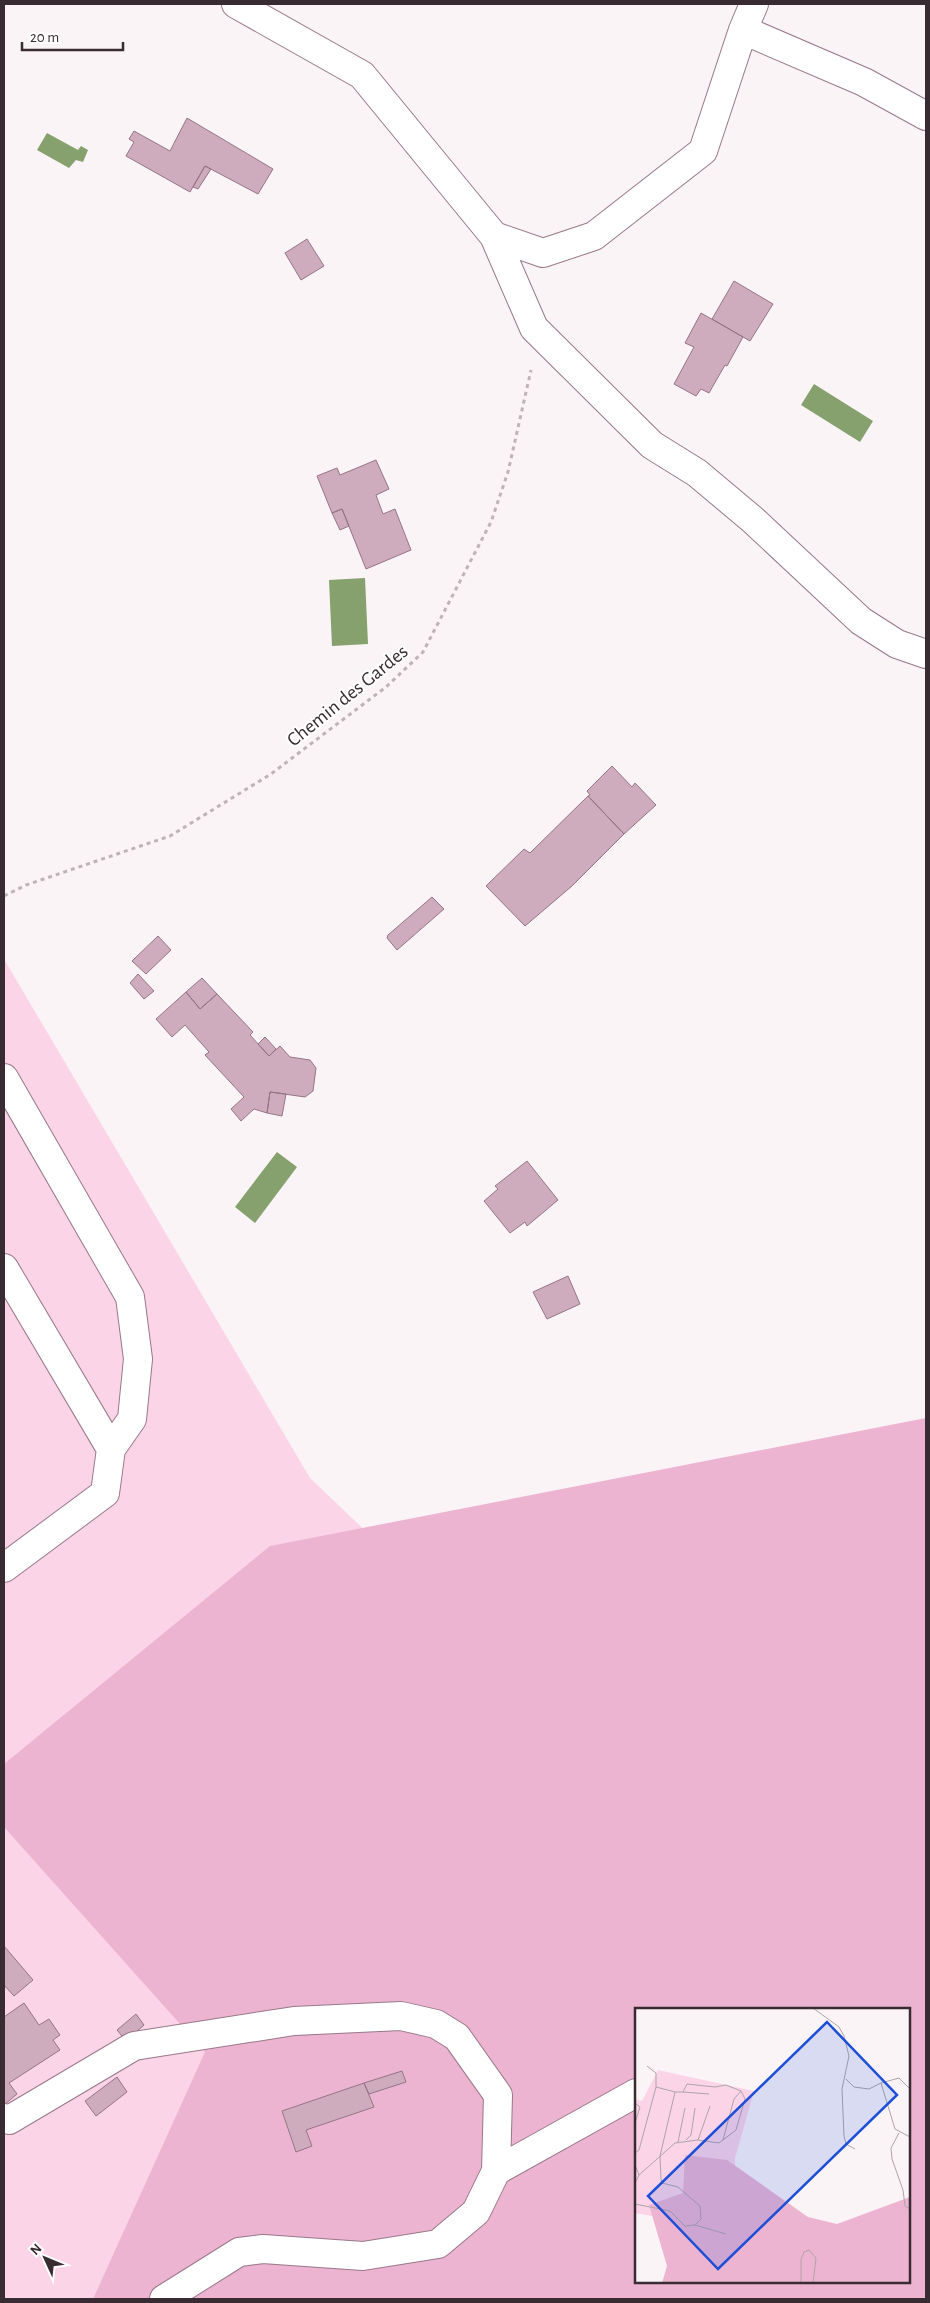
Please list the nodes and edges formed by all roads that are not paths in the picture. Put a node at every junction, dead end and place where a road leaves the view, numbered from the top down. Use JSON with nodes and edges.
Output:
{"nodes":[{"id":1,"x":236,"y":4,"type":"edge"},
{"id":2,"x":754,"y":4,"type":"edge"},
{"id":3,"x":743,"y":30,"type":"junction"},
{"id":4,"x":926,"y":116,"type":"edge"},
{"id":5,"x":494,"y":236,"type":"junction"},
{"id":6,"x":926,"y":654,"type":"edge"},
{"id":7,"x":4,"y":1078,"type":"edge"},
{"id":8,"x":4,"y":1268,"type":"edge"},
{"id":9,"x":111,"y":1449,"type":"junction"},
{"id":10,"x":4,"y":1568,"type":"edge"},
{"id":11,"x":635,"y":2094,"type":"edge"},
{"id":12,"x":4,"y":2118,"type":"edge"},
{"id":13,"x":496,"y":2171,"type":"junction"},
{"id":14,"x":164,"y":2299,"type":"edge"}],
"edges":[{"from":1,"to":5,"type":"street"},
{"from":2,"to":3,"type":"street"},
{"from":3,"to":4,"type":"street"},
{"from":3,"to":5,"type":"street"},
{"from":5,"to":6,"type":"street"},
{"from":7,"to":9,"type":"street"},
{"from":8,"to":9,"type":"street"},
{"from":9,"to":10,"type":"street"},
{"from":11,"to":13,"type":"street"},
{"from":12,"to":13,"type":"street"},
{"from":13,"to":14,"type":"street"}]}
